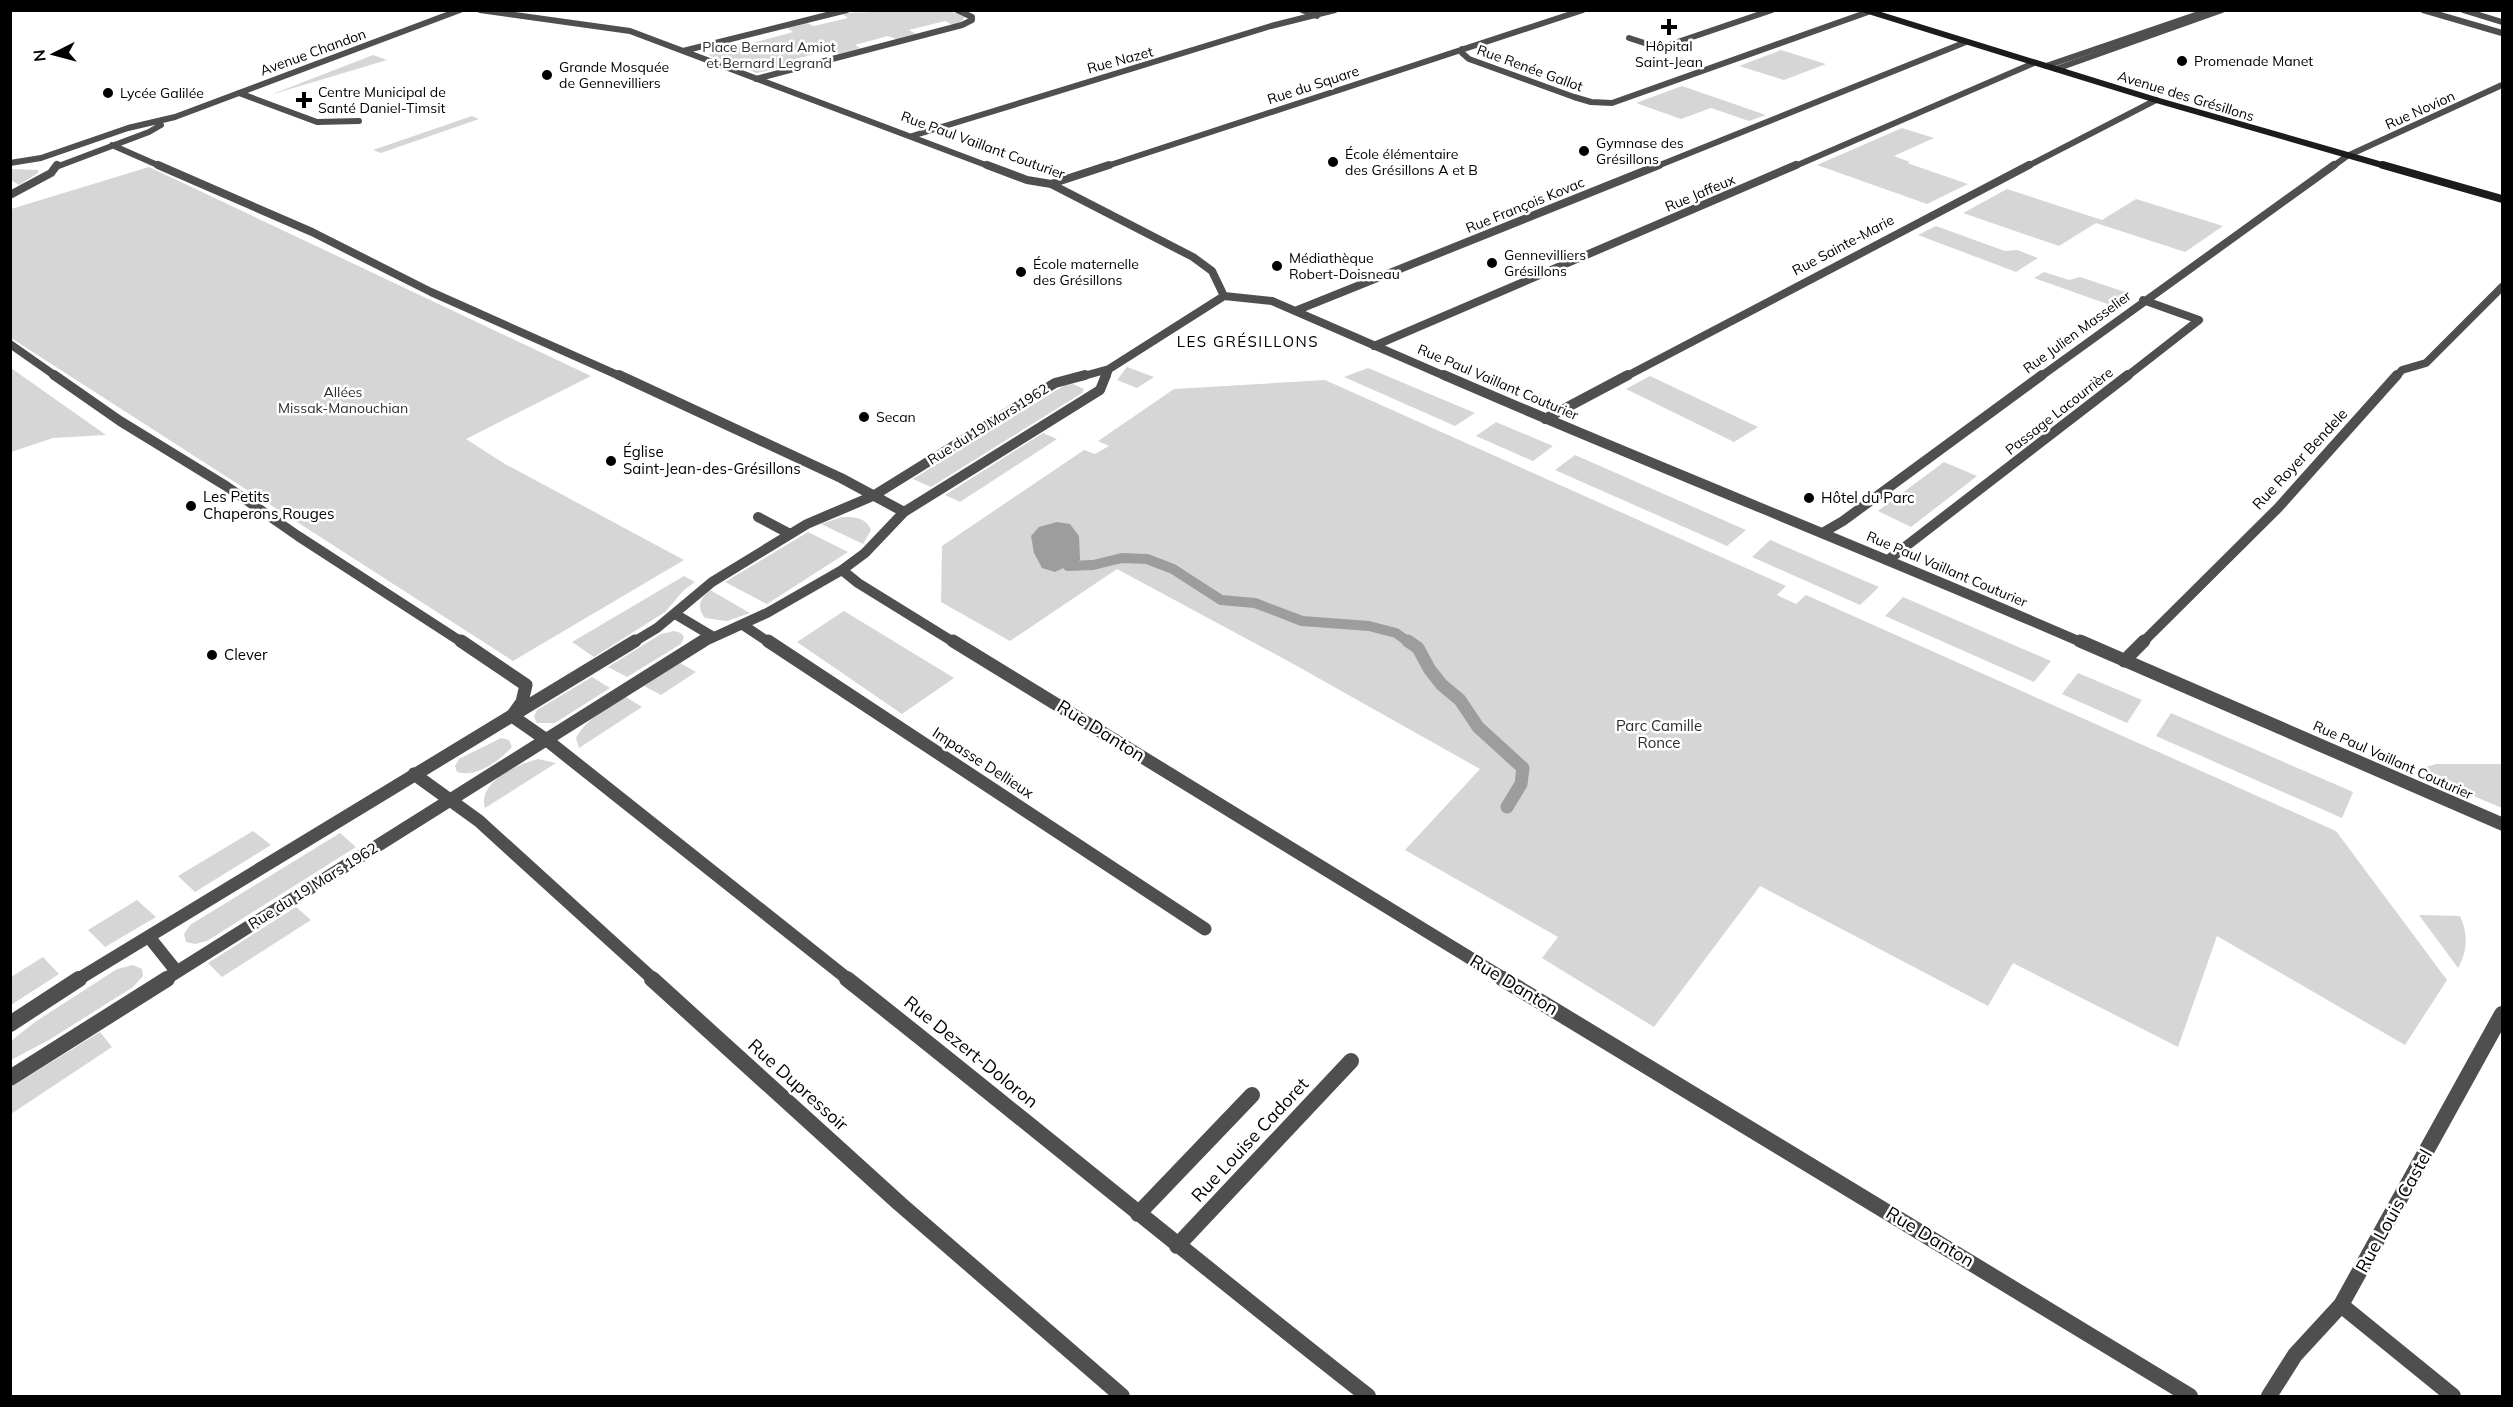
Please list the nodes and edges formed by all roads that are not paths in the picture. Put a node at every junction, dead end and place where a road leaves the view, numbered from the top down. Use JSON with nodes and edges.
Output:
{"nodes":[{"id":1,"x":460,"y":10,"type":"edge"},
{"id":2,"x":480,"y":10,"type":"edge"},
{"id":3,"x":847,"y":10,"type":"edge"},
{"id":4,"x":957,"y":10,"type":"edge"},
{"id":5,"x":1302,"y":10,"type":"edge"},
{"id":6,"x":1335,"y":10,"type":"edge"},
{"id":7,"x":1583,"y":10,"type":"edge"},
{"id":8,"x":1772,"y":10,"type":"edge"},
{"id":9,"x":2210,"y":10,"type":"edge"},
{"id":10,"x":2222,"y":10,"type":"edge"},
{"id":11,"x":2422,"y":10,"type":"edge"},
{"id":12,"x":2463,"y":10,"type":"edge"},
{"id":13,"x":1867,"y":11,"type":"edge"},
{"id":14,"x":1317,"y":16,"type":"junction"},
{"id":15,"x":2502,"y":22,"type":"edge"},
{"id":16,"x":2502,"y":33,"type":"edge"},
{"id":17,"x":1629,"y":38,"type":"dead end"},
{"id":18,"x":1966,"y":42,"type":"junction"},
{"id":19,"x":1462,"y":49,"type":"junction"},
{"id":20,"x":683,"y":51,"type":"junction"},
{"id":21,"x":2034,"y":63,"type":"junction"},
{"id":22,"x":2046,"y":66,"type":"junction"},
{"id":23,"x":2056,"y":69,"type":"junction"},
{"id":24,"x":756,"y":79,"type":"junction"},
{"id":25,"x":2502,"y":85,"type":"edge"},
{"id":26,"x":239,"y":93,"type":"junction"},
{"id":27,"x":2156,"y":100,"type":"junction"},
{"id":28,"x":175,"y":117,"type":"junction"},
{"id":29,"x":359,"y":121,"type":"dead end"},
{"id":30,"x":912,"y":136,"type":"junction"},
{"id":31,"x":112,"y":145,"type":"junction"},
{"id":32,"x":2347,"y":156,"type":"junction"},
{"id":33,"x":41,"y":158,"type":"junction"},
{"id":34,"x":10,"y":163,"type":"edge"},
{"id":35,"x":58,"y":164,"type":"junction"},
{"id":36,"x":1051,"y":184,"type":"junction"},
{"id":37,"x":10,"y":195,"type":"edge"},
{"id":38,"x":2502,"y":199,"type":"edge"},
{"id":39,"x":2502,"y":287,"type":"edge"},
{"id":40,"x":1224,"y":296,"type":"junction"},
{"id":41,"x":2143,"y":300,"type":"junction"},
{"id":42,"x":1295,"y":311,"type":"junction"},
{"id":43,"x":10,"y":344,"type":"edge"},
{"id":44,"x":1374,"y":346,"type":"junction"},
{"id":45,"x":1109,"y":369,"type":"junction"},
{"id":46,"x":1545,"y":419,"type":"junction"},
{"id":47,"x":873,"y":496,"type":"junction"},
{"id":48,"x":904,"y":512,"type":"junction"},
{"id":49,"x":758,"y":517,"type":"dead end"},
{"id":50,"x":1824,"y":532,"type":"junction"},
{"id":51,"x":790,"y":534,"type":"junction"},
{"id":52,"x":1888,"y":560,"type":"junction"},
{"id":53,"x":842,"y":570,"type":"junction"},
{"id":54,"x":675,"y":614,"type":"junction"},
{"id":55,"x":743,"y":625,"type":"junction"},
{"id":56,"x":712,"y":636,"type":"junction"},
{"id":57,"x":2124,"y":661,"type":"junction"},
{"id":58,"x":512,"y":716,"type":"junction"},
{"id":59,"x":548,"y":741,"type":"junction"},
{"id":60,"x":414,"y":774,"type":"junction"},
{"id":61,"x":449,"y":800,"type":"junction"},
{"id":62,"x":2502,"y":824,"type":"edge"},
{"id":63,"x":1205,"y":929,"type":"dead end"},
{"id":64,"x":149,"y":937,"type":"junction"},
{"id":65,"x":177,"y":972,"type":"junction"},
{"id":66,"x":2502,"y":1014,"type":"edge"},
{"id":67,"x":10,"y":1024,"type":"edge"},
{"id":68,"x":1351,"y":1061,"type":"dead end"},
{"id":69,"x":10,"y":1078,"type":"edge"},
{"id":70,"x":1252,"y":1095,"type":"dead end"},
{"id":71,"x":1138,"y":1214,"type":"junction"},
{"id":72,"x":1177,"y":1246,"type":"junction"},
{"id":73,"x":2341,"y":1305,"type":"junction"},
{"id":74,"x":1122,"y":1396,"type":"edge"},
{"id":75,"x":1368,"y":1396,"type":"edge"},
{"id":76,"x":2190,"y":1396,"type":"edge"},
{"id":77,"x":2269,"y":1396,"type":"edge"},
{"id":78,"x":2453,"y":1396,"type":"edge"}],
"edges":[{"from":1,"to":26,"type":"street","name":"Avenue Chandon"},
{"from":2,"to":20,"type":"street","name":"Rue Paul Vaillant Couturier"},
{"from":3,"to":20,"type":"street"},
{"from":4,"to":24,"type":"street"},
{"from":5,"to":14,"type":"street"},
{"from":6,"to":14,"type":"street","name":"Rue Nazet"},
{"from":7,"to":19,"type":"street","name":"Rue du Square"},
{"from":8,"to":17,"type":"street"},
{"from":9,"to":22,"type":"street"},
{"from":10,"to":23,"type":"street"},
{"from":11,"to":16,"type":"street"},
{"from":12,"to":15,"type":"street"},
{"from":13,"to":18,"type":"main road","name":"Avenue des Grésillons"},
{"from":13,"to":19,"type":"street","name":"Rue Renée Gallot"},
{"from":14,"to":30,"type":"street","name":"Rue Nazet"},
{"from":18,"to":21,"type":"main road","name":"Avenue des Grésillons"},
{"from":18,"to":42,"type":"street","name":"Rue François Kovac"},
{"from":19,"to":36,"type":"street","name":"Rue du Square"},
{"from":20,"to":24,"type":"street","name":"Rue Paul Vaillant Couturier"},
{"from":21,"to":22,"type":"main road","name":"Avenue des Grésillons"},
{"from":21,"to":44,"type":"street","name":"Rue Jaffeux"},
{"from":22,"to":23,"type":"main road","name":"Avenue des Grésillons"},
{"from":23,"to":27,"type":"main road","name":"Avenue des Grésillons"},
{"from":24,"to":30,"type":"street","name":"Rue Paul Vaillant Couturier"},
{"from":25,"to":32,"type":"street","name":"Rue Novion"},
{"from":26,"to":28,"type":"street","name":"Avenue Chandon"},
{"from":26,"to":29,"type":"street"},
{"from":27,"to":32,"type":"main road","name":"Avenue des Grésillons"},
{"from":27,"to":46,"type":"street","name":"Rue Sainte-Marie"},
{"from":28,"to":31,"type":"street","name":"Avenue Chandon"},
{"from":28,"to":33,"type":"street","name":"Avenue Chandon"},
{"from":30,"to":36,"type":"street","name":"Rue Paul Vaillant Couturier"},
{"from":31,"to":35,"type":"street","name":"Avenue Chandon"},
{"from":31,"to":47,"type":"street"},
{"from":32,"to":38,"type":"main road","name":"Avenue des Grésillons"},
{"from":32,"to":41,"type":"street","name":"Rue Julien Masselier"},
{"from":33,"to":34,"type":"street","name":"Avenue Chandon"},
{"from":33,"to":35,"type":"street","name":"Avenue Chandon"},
{"from":35,"to":37,"type":"street","name":"Avenue Chandon"},
{"from":36,"to":40,"type":"street","name":"Rue Paul Vaillant Couturier"},
{"from":39,"to":57,"type":"street","name":"Rue Royer Bendele"},
{"from":40,"to":42,"type":"street","name":"Rue Paul Vaillant Couturier"},
{"from":40,"to":45,"type":"street","name":"Rue du 19 Mars 1962"},
{"from":41,"to":50,"type":"street","name":"Rue Julien Masselier"},
{"from":41,"to":52,"type":"street","name":"Passage Lacourrière"},
{"from":42,"to":44,"type":"street","name":"Rue Paul Vaillant Couturier"},
{"from":43,"to":58,"type":"street"},
{"from":44,"to":46,"type":"street","name":"Rue Paul Vaillant Couturier"},
{"from":45,"to":47,"type":"street","name":"Rue du 19 Mars 1962"},
{"from":45,"to":48,"type":"street","name":"Rue du 19 Mars 1962"},
{"from":46,"to":50,"type":"street","name":"Rue Paul Vaillant Couturier"},
{"from":47,"to":48,"type":"street"},
{"from":47,"to":51,"type":"street","name":"Rue du 19 Mars 1962"},
{"from":48,"to":53,"type":"street","name":"Rue du 19 Mars 1962"},
{"from":49,"to":51,"type":"street"},
{"from":50,"to":52,"type":"street","name":"Rue Paul Vaillant Couturier"},
{"from":51,"to":54,"type":"street","name":"Rue du 19 Mars 1962"},
{"from":52,"to":57,"type":"street","name":"Rue Paul Vaillant Couturier"},
{"from":53,"to":55,"type":"street","name":"Rue du 19 Mars 1962"},
{"from":53,"to":76,"type":"street","name":"Rue Danton"},
{"from":54,"to":56,"type":"street"},
{"from":54,"to":58,"type":"street","name":"Rue du 19 Mars 1962"},
{"from":55,"to":56,"type":"street","name":"Rue du 19 Mars 1962"},
{"from":55,"to":63,"type":"street","name":"Impasse Dellieux"},
{"from":56,"to":59,"type":"street","name":"Rue du 19 Mars 1962"},
{"from":57,"to":62,"type":"street","name":"Rue Paul Vaillant Couturier"},
{"from":58,"to":59,"type":"street"},
{"from":58,"to":60,"type":"street","name":"Rue du 19 Mars 1962"},
{"from":59,"to":61,"type":"street","name":"Rue du 19 Mars 1962"},
{"from":59,"to":71,"type":"street","name":"Rue Dezert-Doloron"},
{"from":60,"to":61,"type":"street"},
{"from":60,"to":64,"type":"street","name":"Rue du 19 Mars 1962"},
{"from":61,"to":65,"type":"street","name":"Rue du 19 Mars 1962"},
{"from":61,"to":74,"type":"street","name":"Rue Dupressoir"},
{"from":64,"to":65,"type":"street"},
{"from":64,"to":67,"type":"street","name":"Rue du 19 Mars 1962"},
{"from":65,"to":69,"type":"street","name":"Rue du 19 Mars 1962"},
{"from":66,"to":73,"type":"street","name":"Rue Louis Castel"},
{"from":68,"to":72,"type":"street","name":"Rue Louise Cadoret"},
{"from":70,"to":71,"type":"street","name":"Rue Louise Cadoret"},
{"from":71,"to":72,"type":"street","name":"Rue Dezert-Doloron"},
{"from":72,"to":75,"type":"street","name":"Rue Dezert-Doloron"},
{"from":73,"to":77,"type":"street","name":"Rue Louis Castel"},
{"from":73,"to":78,"type":"street"}]}
